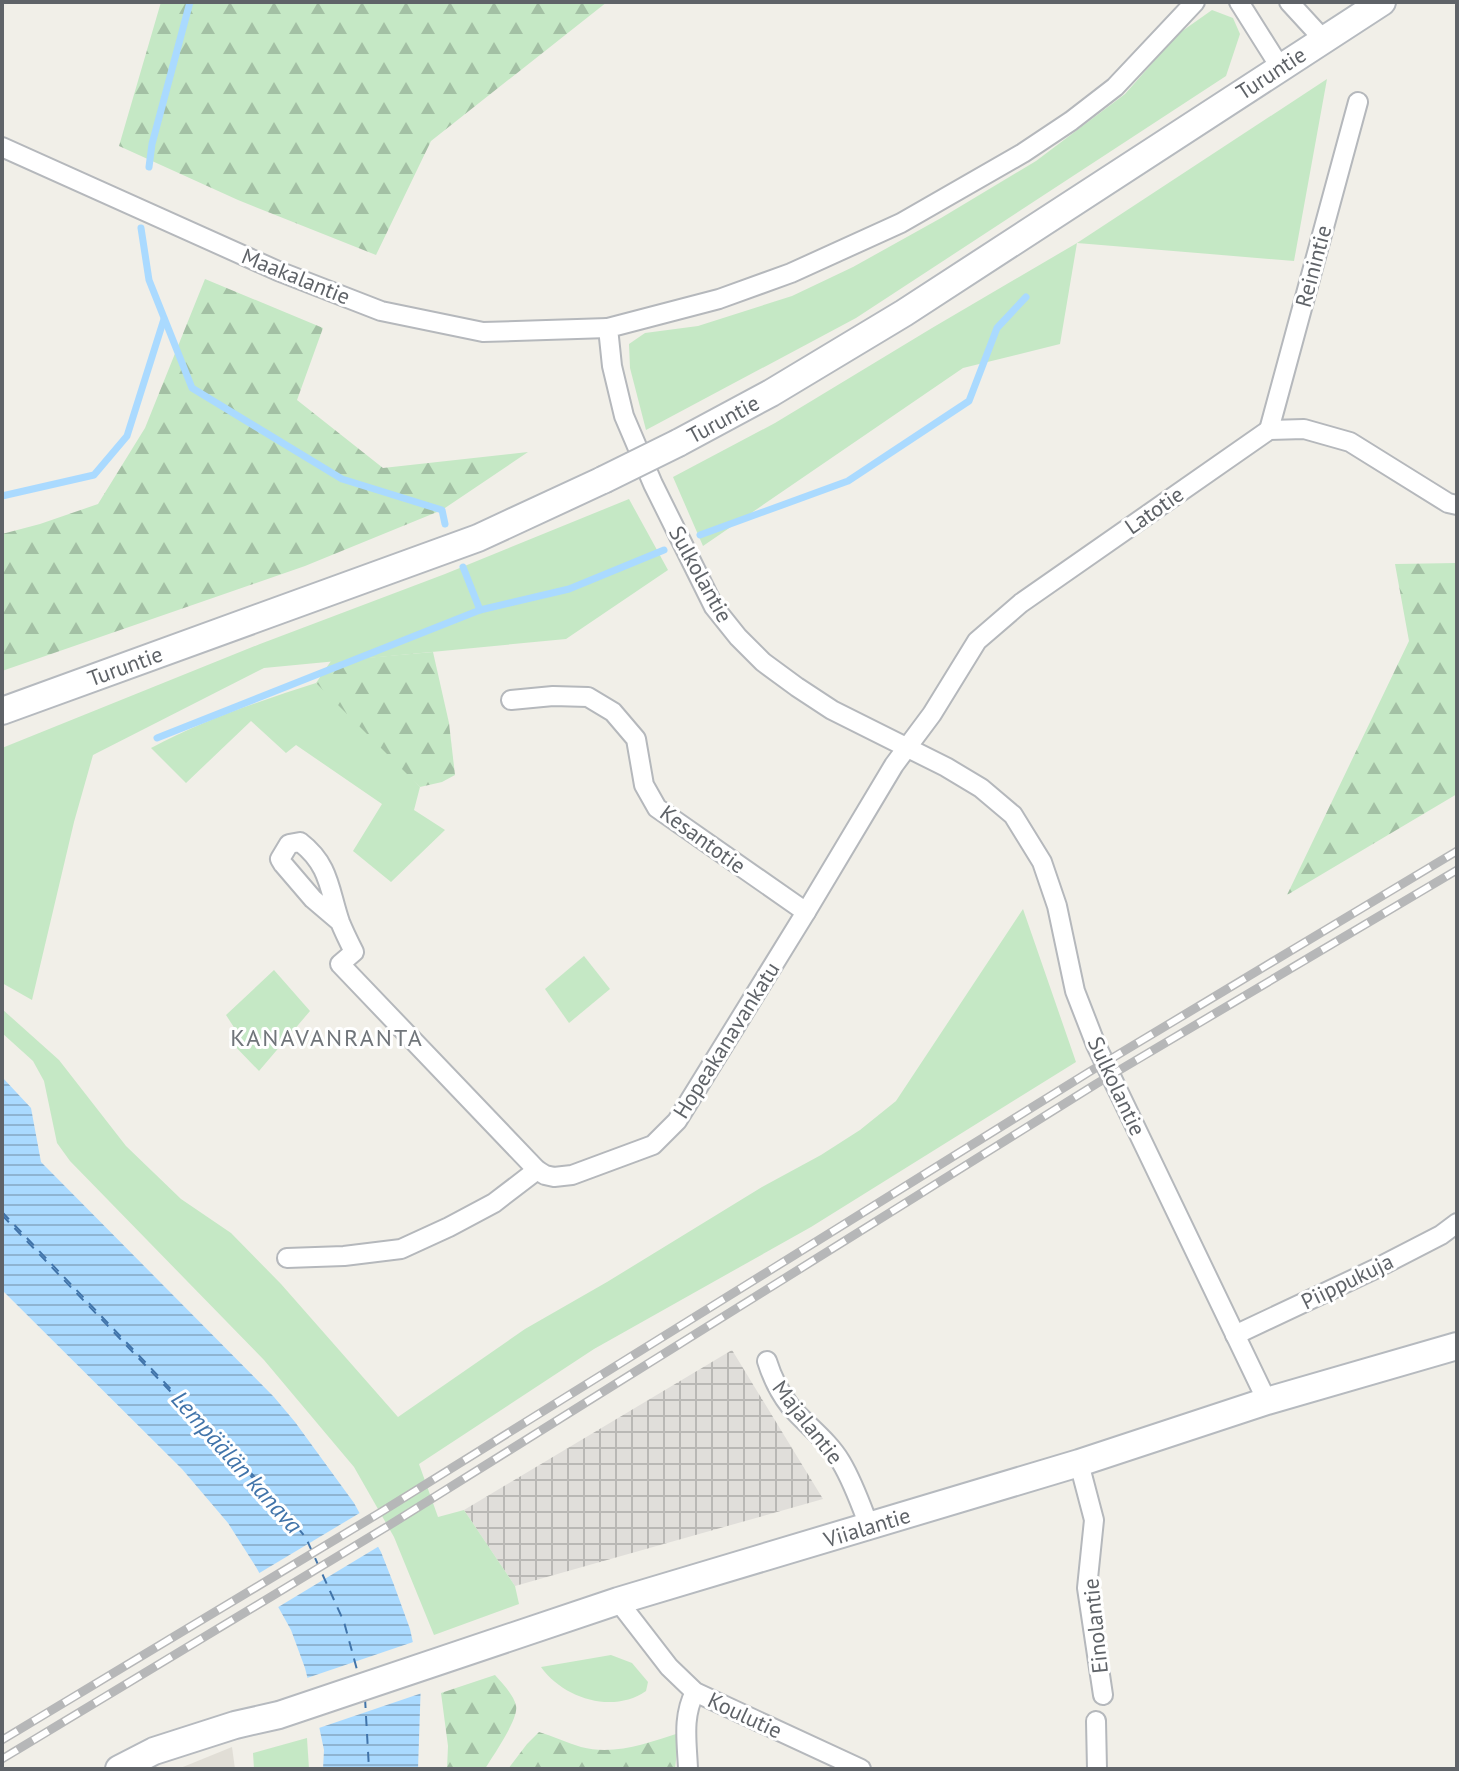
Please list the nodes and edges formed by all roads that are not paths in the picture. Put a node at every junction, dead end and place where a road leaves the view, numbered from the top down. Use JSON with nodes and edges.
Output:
{"nodes":[{"id":1,"x":1239,"y":2,"type":"edge"},
{"id":2,"x":1289,"y":2,"type":"edge"},
{"id":3,"x":1382,"y":2,"type":"edge"},
{"id":4,"x":1188,"y":4,"type":"edge"},
{"id":5,"x":1323,"y":39,"type":"junction"},
{"id":6,"x":1280,"y":67,"type":"junction"},
{"id":7,"x":1358,"y":102,"type":"dead end"},
{"id":8,"x":2,"y":147,"type":"edge"},
{"id":9,"x":608,"y":328,"type":"junction"},
{"id":10,"x":1269,"y":430,"type":"junction"},
{"id":11,"x":1457,"y":505,"type":"edge"},
{"id":12,"x":511,"y":700,"type":"dead end"},
{"id":13,"x":2,"y":711,"type":"edge"},
{"id":14,"x":908,"y":748,"type":"junction"},
{"id":15,"x":806,"y":912,"type":"junction"},
{"id":16,"x":340,"y":922,"type":"dead end"},
{"id":17,"x":537,"y":1170,"type":"junction"},
{"id":18,"x":1457,"y":1223,"type":"edge"},
{"id":19,"x":287,"y":1258,"type":"dead end"},
{"id":20,"x":1235,"y":1335,"type":"junction"},
{"id":21,"x":1457,"y":1346,"type":"edge"},
{"id":22,"x":767,"y":1361,"type":"dead end"},
{"id":23,"x":1267,"y":1401,"type":"junction"},
{"id":24,"x":1079,"y":1463,"type":"junction"},
{"id":25,"x":869,"y":1526,"type":"junction"},
{"id":26,"x":618,"y":1601,"type":"junction"},
{"id":27,"x":695,"y":1692,"type":"junction"},
{"id":28,"x":1103,"y":1695,"type":"dead end"},
{"id":29,"x":1096,"y":1721,"type":"dead end"},
{"id":30,"x":119,"y":1769,"type":"edge"},
{"id":31,"x":688,"y":1769,"type":"edge"},
{"id":32,"x":861,"y":1769,"type":"edge"},
{"id":33,"x":1097,"y":1769,"type":"edge"}],
"edges":[{"from":1,"to":6,"type":"street"},
{"from":2,"to":5,"type":"street"},
{"from":3,"to":5,"type":"main road","name":"Turuntie"},
{"from":4,"to":9,"type":"street"},
{"from":5,"to":6,"type":"main road","name":"Turuntie"},
{"from":6,"to":13,"type":"main road","name":"Turuntie","bridge":true},
{"from":7,"to":10,"type":"street","name":"Reinintie"},
{"from":8,"to":9,"type":"street","name":"Maakalantie"},
{"from":9,"to":14,"type":"street","name":"Sulkolantie"},
{"from":10,"to":11,"type":"street"},
{"from":10,"to":14,"type":"street","name":"Latotie"},
{"from":12,"to":15,"type":"street","name":"Kesantotie"},
{"from":14,"to":15,"type":"street","name":"Hopeakanavankatu"},
{"from":14,"to":20,"type":"street","name":"Sulkolantie"},
{"from":15,"to":17,"type":"street","name":"Hopeakanavankatu"},
{"from":16,"to":17,"type":"street"},
{"from":17,"to":19,"type":"street"},
{"from":18,"to":20,"type":"street","name":"Piippukuja"},
{"from":20,"to":23,"type":"street","name":"Sulkolantie"},
{"from":21,"to":23,"type":"main road","name":"Viialantie"},
{"from":22,"to":25,"type":"street","name":"Majalantie"},
{"from":23,"to":24,"type":"main road","name":"Viialantie"},
{"from":24,"to":25,"type":"main road","name":"Viialantie"},
{"from":24,"to":28,"type":"street","name":"Einolantie"},
{"from":25,"to":26,"type":"main road","name":"Viialantie"},
{"from":26,"to":27,"type":"street","name":"Koulutie"},
{"from":26,"to":30,"type":"main road","name":"Viialantie"},
{"from":27,"to":31,"type":"street"},
{"from":27,"to":32,"type":"street","name":"Koulutie"},
{"from":29,"to":33,"type":"street"}]}
